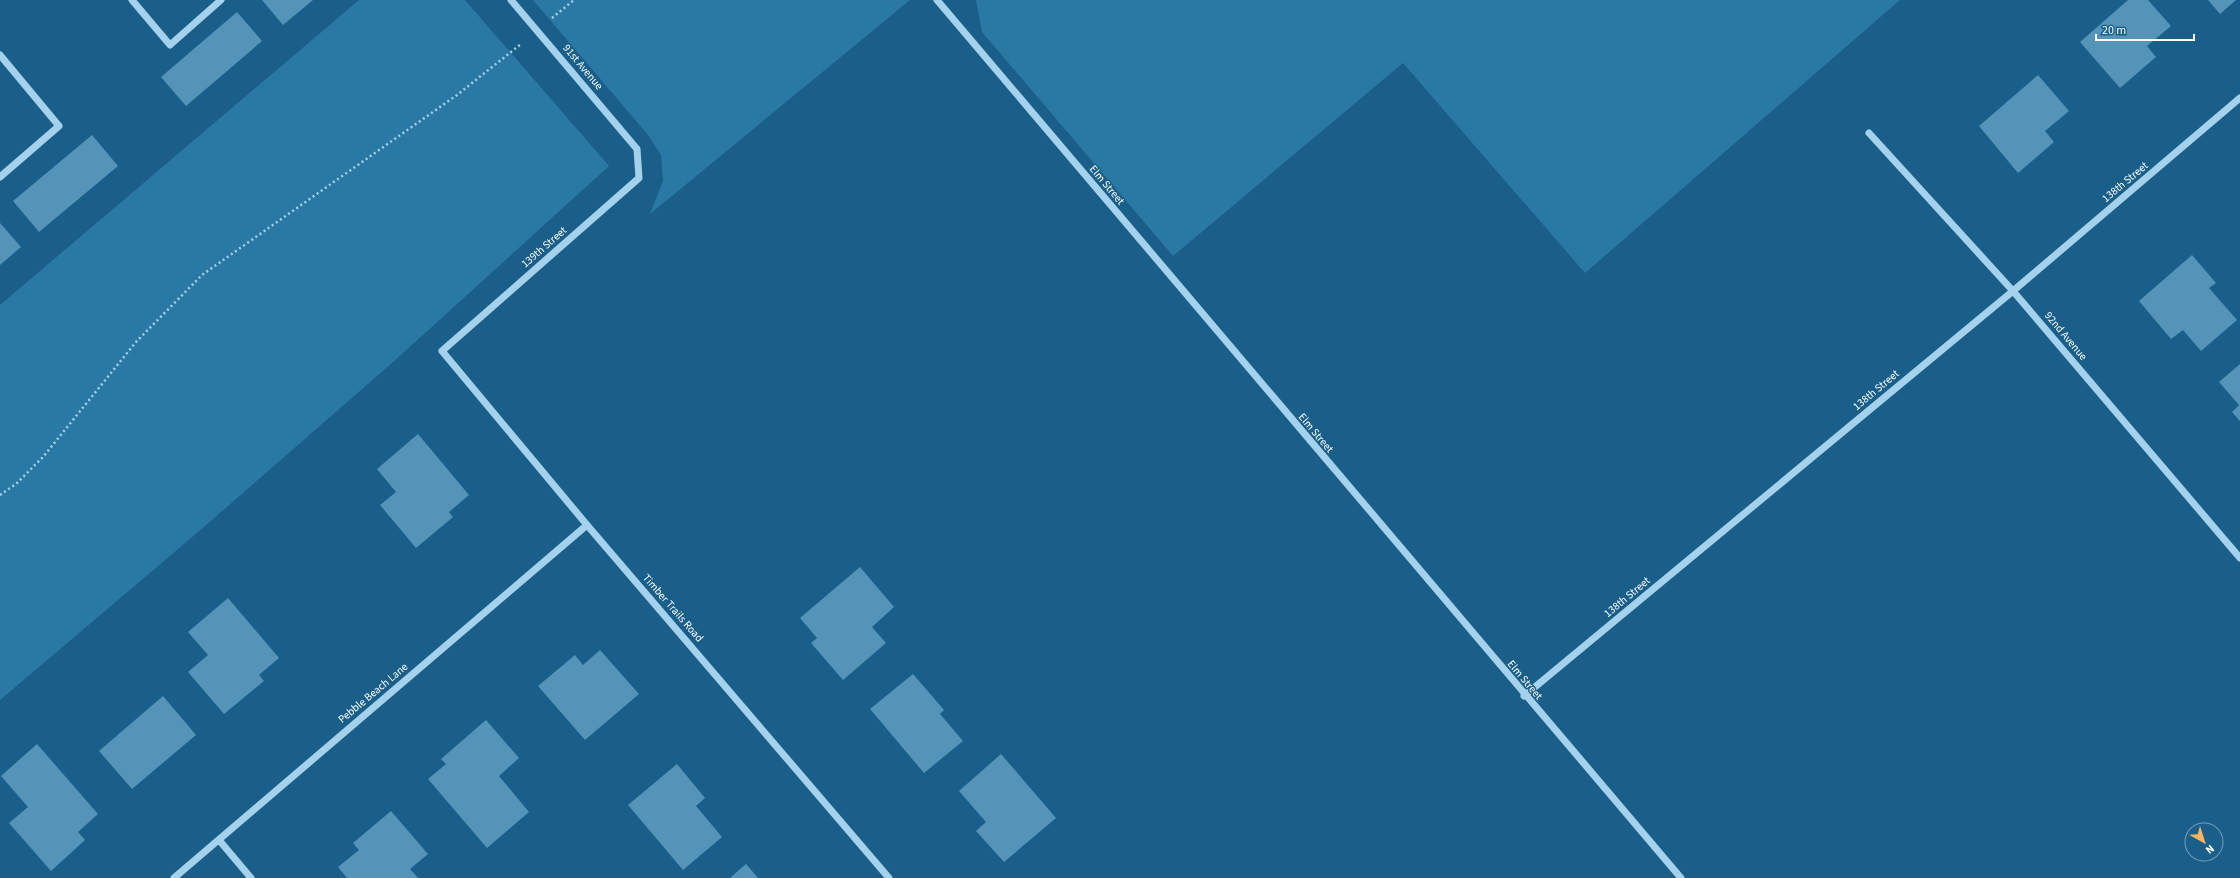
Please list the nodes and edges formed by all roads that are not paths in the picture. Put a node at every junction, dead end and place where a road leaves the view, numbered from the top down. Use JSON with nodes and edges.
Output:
{"nodes":[{"id":1,"x":132,"y":0,"type":"edge"},
{"id":2,"x":221,"y":0,"type":"edge"},
{"id":3,"x":511,"y":0,"type":"edge"},
{"id":4,"x":936,"y":0,"type":"edge"},
{"id":5,"x":0,"y":55,"type":"edge"},
{"id":6,"x":2240,"y":98,"type":"edge"},
{"id":7,"x":1869,"y":133,"type":"dead end"},
{"id":8,"x":637,"y":149,"type":"joint"},
{"id":9,"x":0,"y":176,"type":"edge"},
{"id":10,"x":2014,"y":291,"type":"junction"},
{"id":11,"x":442,"y":351,"type":"joint"},
{"id":12,"x":587,"y":525,"type":"junction"},
{"id":13,"x":2240,"y":558,"type":"edge"},
{"id":14,"x":1524,"y":696,"type":"junction"},
{"id":15,"x":219,"y":840,"type":"junction"},
{"id":16,"x":174,"y":878,"type":"edge"},
{"id":17,"x":251,"y":878,"type":"edge"},
{"id":18,"x":889,"y":878,"type":"edge"},
{"id":19,"x":1681,"y":878,"type":"edge"}],
"edges":[{"from":1,"to":2,"type":"street"},
{"from":3,"to":8,"type":"street","name":"91st Avenue"},
{"from":4,"to":14,"type":"street","name":"Elm Street"},
{"from":5,"to":9,"type":"street"},
{"from":6,"to":10,"type":"street","name":"138th Street"},
{"from":7,"to":10,"type":"street","name":"92nd Avenue"},
{"from":8,"to":11,"type":"street","name":"139th Street"},
{"from":10,"to":13,"type":"street","name":"92nd Avenue"},
{"from":10,"to":14,"type":"street","name":"138th Street"},
{"from":11,"to":12,"type":"street","name":"Timber Trails Road"},
{"from":12,"to":15,"type":"street","name":"Pebble Beach Lane"},
{"from":12,"to":18,"type":"street","name":"Timber Trails Road"},
{"from":14,"to":19,"type":"street","name":"Elm Street"},
{"from":15,"to":16,"type":"street","name":"Pebble Beach Lane"},
{"from":15,"to":17,"type":"street"}]}
